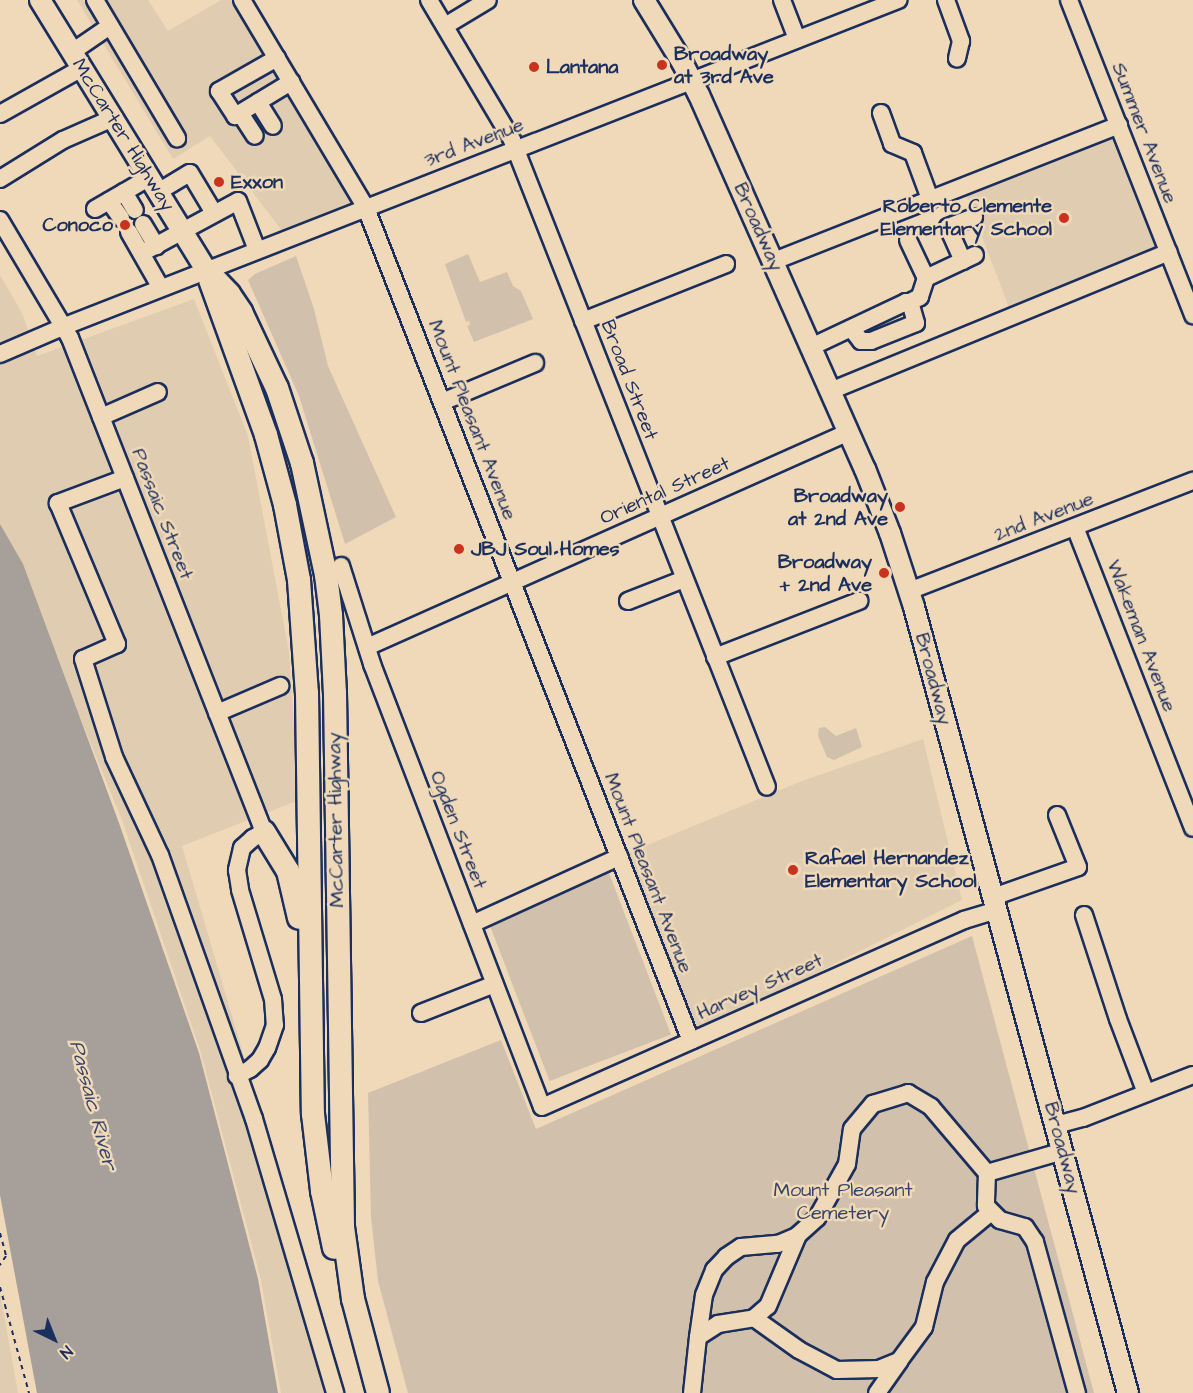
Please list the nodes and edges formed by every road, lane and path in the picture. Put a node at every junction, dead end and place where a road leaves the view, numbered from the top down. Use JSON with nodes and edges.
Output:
{"nodes":[{"id":1,"x":40,"y":0,"type":"edge"},
{"id":2,"x":95,"y":0,"type":"edge"},
{"id":3,"x":242,"y":0,"type":"edge"},
{"id":4,"x":429,"y":0,"type":"edge"},
{"id":5,"x":488,"y":0,"type":"edge"},
{"id":6,"x":644,"y":0,"type":"edge"},
{"id":7,"x":782,"y":0,"type":"edge"},
{"id":8,"x":898,"y":0,"type":"edge"},
{"id":9,"x":946,"y":0,"type":"edge"},
{"id":10,"x":1070,"y":0,"type":"edge"},
{"id":11,"x":110,"y":26,"type":"junction"},
{"id":12,"x":445,"y":26,"type":"junction"},
{"id":13,"x":797,"y":39,"type":"junction"},
{"id":14,"x":277,"y":58,"type":"junction"},
{"id":15,"x":957,"y":59,"type":"dead end"},
{"id":16,"x":77,"y":60,"type":"junction"},
{"id":17,"x":692,"y":81,"type":"junction"},
{"id":18,"x":291,"y":82,"type":"junction"},
{"id":19,"x":258,"y":102,"type":"junction"},
{"id":20,"x":240,"y":113,"type":"junction"},
{"id":21,"x":881,"y":113,"type":"dead end"},
{"id":22,"x":0,"y":114,"type":"edge"},
{"id":23,"x":113,"y":118,"type":"junction"},
{"id":24,"x":1119,"y":125,"type":"junction"},
{"id":25,"x":273,"y":126,"type":"dead end"},
{"id":26,"x":255,"y":136,"type":"dead end"},
{"id":27,"x":177,"y":138,"type":"dead end"},
{"id":28,"x":516,"y":149,"type":"junction"},
{"id":29,"x":0,"y":179,"type":"edge"},
{"id":30,"x":154,"y":184,"type":"junction"},
{"id":31,"x":124,"y":192,"type":"junction"},
{"id":32,"x":930,"y":199,"type":"junction"},
{"id":33,"x":366,"y":208,"type":"junction"},
{"id":34,"x":214,"y":213,"type":"junction"},
{"id":35,"x":974,"y":217,"type":"dead end"},
{"id":36,"x":0,"y":220,"type":"edge"},
{"id":37,"x":132,"y":221,"type":"junction"},
{"id":38,"x":182,"y":231,"type":"junction"},
{"id":39,"x":908,"y":240,"type":"dead end"},
{"id":40,"x":149,"y":249,"type":"junction"},
{"id":41,"x":257,"y":250,"type":"junction"},
{"id":42,"x":1169,"y":252,"type":"junction"},
{"id":43,"x":774,"y":261,"type":"junction"},
{"id":44,"x":726,"y":264,"type":"dead end"},
{"id":45,"x":206,"y":270,"type":"junction"},
{"id":46,"x":926,"y":278,"type":"junction"},
{"id":47,"x":161,"y":288,"type":"junction"},
{"id":48,"x":910,"y":302,"type":"junction"},
{"id":49,"x":1193,"y":315,"type":"edge"},
{"id":50,"x":583,"y":321,"type":"junction"},
{"id":51,"x":65,"y":326,"type":"junction"},
{"id":52,"x":851,"y":328,"type":"junction"},
{"id":53,"x":811,"y":347,"type":"junction"},
{"id":54,"x":0,"y":354,"type":"edge"},
{"id":55,"x":535,"y":363,"type":"dead end"},
{"id":56,"x":830,"y":391,"type":"junction"},
{"id":57,"x":158,"y":392,"type":"dead end"},
{"id":58,"x":442,"y":402,"type":"junction"},
{"id":59,"x":101,"y":417,"type":"junction"},
{"id":60,"x":849,"y":432,"type":"junction"},
{"id":61,"x":125,"y":478,"type":"junction"},
{"id":62,"x":1193,"y":481,"type":"edge"},
{"id":63,"x":660,"y":517,"type":"junction"},
{"id":64,"x":1076,"y":527,"type":"junction"},
{"id":65,"x":341,"y":566,"type":"dead end"},
{"id":66,"x":684,"y":579,"type":"junction"},
{"id":67,"x":512,"y":582,"type":"junction"},
{"id":68,"x":909,"y":591,"type":"junction"},
{"id":69,"x":628,"y":601,"type":"dead end"},
{"id":70,"x":859,"y":601,"type":"dead end"},
{"id":71,"x":368,"y":647,"type":"junction"},
{"id":72,"x":716,"y":657,"type":"junction"},
{"id":73,"x":280,"y":686,"type":"dead end"},
{"id":74,"x":217,"y":713,"type":"junction"},
{"id":75,"x":767,"y":786,"type":"dead end"},
{"id":76,"x":1057,"y":815,"type":"dead end"},
{"id":77,"x":1193,"y":828,"type":"edge"},
{"id":78,"x":264,"y":832,"type":"junction"},
{"id":79,"x":620,"y":857,"type":"junction"},
{"id":80,"x":994,"y":903,"type":"junction"},
{"id":81,"x":1084,"y":915,"type":"dead end"},
{"id":82,"x":472,"y":924,"type":"junction"},
{"id":83,"x":495,"y":984,"type":"junction"},
{"id":84,"x":311,"y":999,"type":"junction"},
{"id":85,"x":421,"y":1013,"type":"dead end"},
{"id":86,"x":691,"y":1041,"type":"junction"},
{"id":87,"x":1193,"y":1075,"type":"edge"},
{"id":88,"x":237,"y":1076,"type":"junction"},
{"id":89,"x":1146,"y":1093,"type":"junction"},
{"id":90,"x":542,"y":1107,"type":"joint"},
{"id":91,"x":1056,"y":1125,"type":"junction"},
{"id":92,"x":1063,"y":1151,"type":"junction"},
{"id":93,"x":987,"y":1173,"type":"junction"},
{"id":94,"x":991,"y":1212,"type":"junction"},
{"id":95,"x":0,"y":1233,"type":"edge"},
{"id":96,"x":797,"y":1236,"type":"junction"},
{"id":97,"x":0,"y":1265,"type":"edge"},
{"id":98,"x":0,"y":1287,"type":"edge"},
{"id":99,"x":754,"y":1318,"type":"junction"},
{"id":100,"x":698,"y":1337,"type":"junction"},
{"id":101,"x":899,"y":1361,"type":"junction"},
{"id":102,"x":29,"y":1393,"type":"edge"},
{"id":103,"x":335,"y":1393,"type":"edge"},
{"id":104,"x":377,"y":1393,"type":"edge"},
{"id":105,"x":692,"y":1393,"type":"edge"},
{"id":106,"x":877,"y":1393,"type":"edge"},
{"id":107,"x":1077,"y":1393,"type":"edge"},
{"id":108,"x":1128,"y":1393,"type":"edge"}],
"edges":[{"from":1,"to":16,"type":"main road","name":"McCarter Highway"},
{"from":2,"to":11,"type":"street"},
{"from":3,"to":14,"type":"street","name":"Mount Pleasant Avenue"},
{"from":4,"to":12,"type":"street","name":"Broad Street"},
{"from":5,"to":12,"type":"street"},
{"from":6,"to":17,"type":"main road","name":"Broadway"},
{"from":7,"to":13,"type":"street"},
{"from":8,"to":13,"type":"street","name":"3rd Avenue"},
{"from":9,"to":15,"type":"street"},
{"from":10,"to":24,"type":"street","name":"Summer Avenue"},
{"from":11,"to":16,"type":"street"},
{"from":11,"to":27,"type":"street"},
{"from":12,"to":28,"type":"street","name":"Broad Street"},
{"from":13,"to":17,"type":"street","name":"3rd Avenue"},
{"from":14,"to":18,"type":"street","name":"Mount Pleasant Avenue"},
{"from":14,"to":20,"type":"street"},
{"from":16,"to":22,"type":"street"},
{"from":16,"to":23,"type":"main road","name":"McCarter Highway"},
{"from":17,"to":28,"type":"street","name":"3rd Avenue"},
{"from":17,"to":43,"type":"main road","name":"Broadway"},
{"from":18,"to":19,"type":"street"},
{"from":18,"to":33,"type":"street","name":"Mount Pleasant Avenue"},
{"from":19,"to":20,"type":"street"},
{"from":19,"to":25,"type":"street"},
{"from":20,"to":26,"type":"street"},
{"from":21,"to":32,"type":"street"},
{"from":23,"to":29,"type":"street"},
{"from":23,"to":30,"type":"main road","name":"McCarter Highway"},
{"from":24,"to":32,"type":"street"},
{"from":24,"to":42,"type":"street","name":"Summer Avenue"},
{"from":28,"to":33,"type":"street","name":"3rd Avenue"},
{"from":28,"to":50,"type":"street","name":"Broad Street"},
{"from":30,"to":31,"type":"street"},
{"from":30,"to":34,"type":"street"},
{"from":30,"to":38,"type":"main road","name":"McCarter Highway"},
{"from":31,"to":37,"type":"street"},
{"from":31,"to":37,"type":"street"},
{"from":32,"to":43,"type":"street"},
{"from":33,"to":41,"type":"street","name":"3rd Avenue"},
{"from":33,"to":58,"type":"street","name":"Mount Pleasant Avenue"},
{"from":34,"to":38,"type":"street"},
{"from":34,"to":41,"type":"street"},
{"from":35,"to":46,"type":"street"},
{"from":36,"to":51,"type":"street","name":"Passaic Street"},
{"from":37,"to":40,"type":"street"},
{"from":38,"to":40,"type":"street"},
{"from":38,"to":45,"type":"main road","name":"McCarter Highway"},
{"from":39,"to":46,"type":"street"},
{"from":40,"to":47,"type":"street"},
{"from":41,"to":45,"type":"street","name":"3rd Avenue"},
{"from":42,"to":49,"type":"street","name":"Summer Avenue"},
{"from":42,"to":56,"type":"street"},
{"from":43,"to":53,"type":"main road","name":"Broadway"},
{"from":44,"to":50,"type":"street"},
{"from":45,"to":47,"type":"street","name":"3rd Avenue"},
{"from":45,"to":84,"type":"highway","name":"McCarter Highway"},
{"from":45,"to":104,"type":"highway","name":"McCarter Highway"},
{"from":46,"to":48,"type":"street"},
{"from":47,"to":51,"type":"street","name":"3rd Avenue"},
{"from":48,"to":52,"type":"street"},
{"from":48,"to":52,"type":"street"},
{"from":50,"to":63,"type":"street","name":"Broad Street"},
{"from":51,"to":54,"type":"street","name":"3rd Avenue"},
{"from":51,"to":59,"type":"street","name":"Passaic Street"},
{"from":52,"to":53,"type":"street"},
{"from":53,"to":56,"type":"main road","name":"Broadway"},
{"from":55,"to":58,"type":"street"},
{"from":56,"to":60,"type":"main road","name":"Broadway"},
{"from":57,"to":59,"type":"street"},
{"from":58,"to":67,"type":"street","name":"Mount Pleasant Avenue"},
{"from":59,"to":61,"type":"street","name":"Passaic Street"},
{"from":60,"to":63,"type":"street","name":"Oriental Street"},
{"from":60,"to":68,"type":"main road","name":"Broadway"},
{"from":61,"to":74,"type":"street","name":"Passaic Street"},
{"from":61,"to":88,"type":"street"},
{"from":62,"to":64,"type":"street","name":"2nd Avenue"},
{"from":63,"to":66,"type":"street","name":"Broad Street"},
{"from":63,"to":67,"type":"street","name":"Oriental Street"},
{"from":64,"to":68,"type":"street","name":"2nd Avenue"},
{"from":64,"to":77,"type":"street","name":"Wakeman Avenue"},
{"from":65,"to":71,"type":"street","name":"Ogden Street"},
{"from":66,"to":69,"type":"street"},
{"from":66,"to":72,"type":"street","name":"Broad Street"},
{"from":67,"to":71,"type":"street","name":"Oriental Street"},
{"from":67,"to":79,"type":"street","name":"Mount Pleasant Avenue"},
{"from":68,"to":80,"type":"main road","name":"Broadway"},
{"from":70,"to":72,"type":"street"},
{"from":71,"to":82,"type":"street","name":"Ogden Street"},
{"from":72,"to":75,"type":"street","name":"Broad Street"},
{"from":73,"to":74,"type":"street"},
{"from":74,"to":78,"type":"street","name":"Passaic Street"},
{"from":76,"to":80,"type":"street","name":"Harvey Street"},
{"from":78,"to":84,"type":"highway"},
{"from":78,"to":88,"type":"street"},
{"from":79,"to":82,"type":"street"},
{"from":79,"to":86,"type":"street","name":"Mount Pleasant Avenue"},
{"from":80,"to":86,"type":"street","name":"Harvey Street"},
{"from":80,"to":91,"type":"main road","name":"Broadway"},
{"from":81,"to":89,"type":"street"},
{"from":82,"to":83,"type":"street","name":"Ogden Street"},
{"from":83,"to":85,"type":"street"},
{"from":83,"to":90,"type":"street","name":"Ogden Street"},
{"from":84,"to":104,"type":"highway","name":"McCarter Highway"},
{"from":86,"to":90,"type":"street","name":"Harvey Street"},
{"from":87,"to":89,"type":"street"},
{"from":88,"to":103,"type":"street"},
{"from":89,"to":91,"type":"street"},
{"from":91,"to":92,"type":"main road","name":"Broadway"},
{"from":92,"to":93,"type":"street"},
{"from":92,"to":108,"type":"main road","name":"Broadway"},
{"from":93,"to":94,"type":"street"},
{"from":93,"to":96,"type":"street"},
{"from":94,"to":101,"type":"street"},
{"from":94,"to":107,"type":"street"},
{"from":95,"to":97,"type":"path"},
{"from":96,"to":99,"type":"street"},
{"from":96,"to":100,"type":"street"},
{"from":98,"to":102,"type":"path"},
{"from":99,"to":100,"type":"street"},
{"from":99,"to":101,"type":"street"},
{"from":100,"to":105,"type":"street"},
{"from":101,"to":106,"type":"street"}]}
